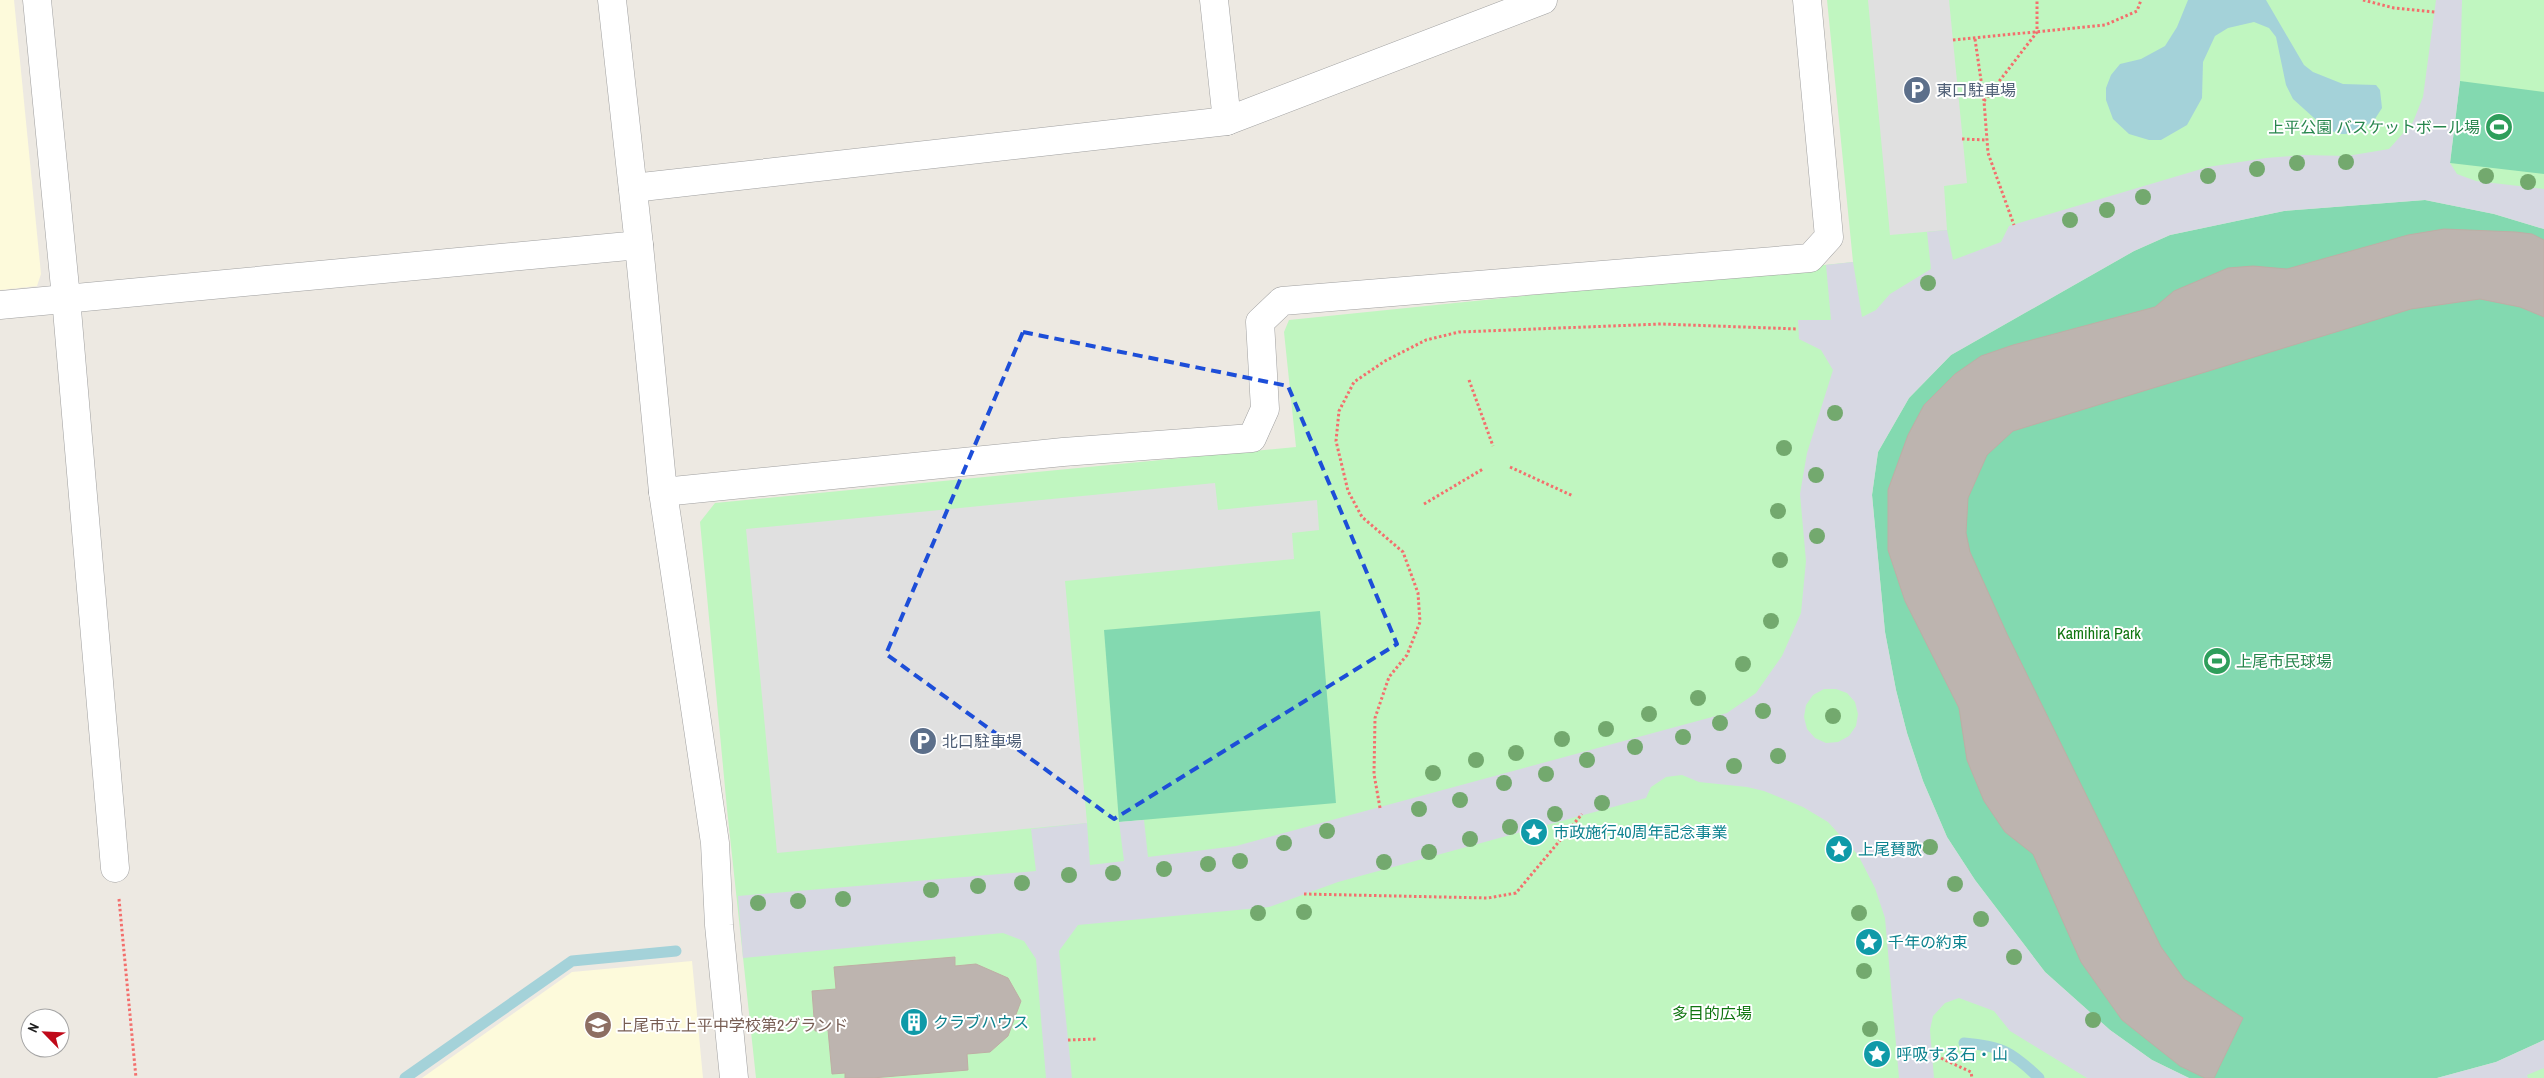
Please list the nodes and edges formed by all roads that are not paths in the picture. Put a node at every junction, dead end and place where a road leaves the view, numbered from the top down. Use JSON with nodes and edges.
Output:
{"nodes":[{"id":1,"x":37,"y":0,"type":"edge"},
{"id":2,"x":612,"y":0,"type":"edge"},
{"id":3,"x":1214,"y":0,"type":"edge"},
{"id":4,"x":1543,"y":0,"type":"edge"},
{"id":5,"x":1806,"y":0,"type":"edge"},
{"id":6,"x":1226,"y":121,"type":"junction"},
{"id":7,"x":632,"y":188,"type":"junction"},
{"id":8,"x":639,"y":245,"type":"junction"},
{"id":9,"x":66,"y":298,"type":"junction"},
{"id":10,"x":0,"y":305,"type":"edge"},
{"id":11,"x":663,"y":492,"type":"junction"},
{"id":12,"x":116,"y":868,"type":"road end"},
{"id":13,"x":734,"y":1078,"type":"edge"}],
"edges":[{"from":1,"to":9,"type":"street"},
{"from":2,"to":7,"type":"street"},
{"from":3,"to":6,"type":"street"},
{"from":4,"to":6,"type":"street"},
{"from":5,"to":11,"type":"street"},
{"from":6,"to":7,"type":"street"},
{"from":7,"to":8,"type":"street"},
{"from":8,"to":9,"type":"street"},
{"from":8,"to":11,"type":"street"},
{"from":9,"to":10,"type":"street"},
{"from":9,"to":12,"type":"street"},
{"from":11,"to":13,"type":"street"}]}
